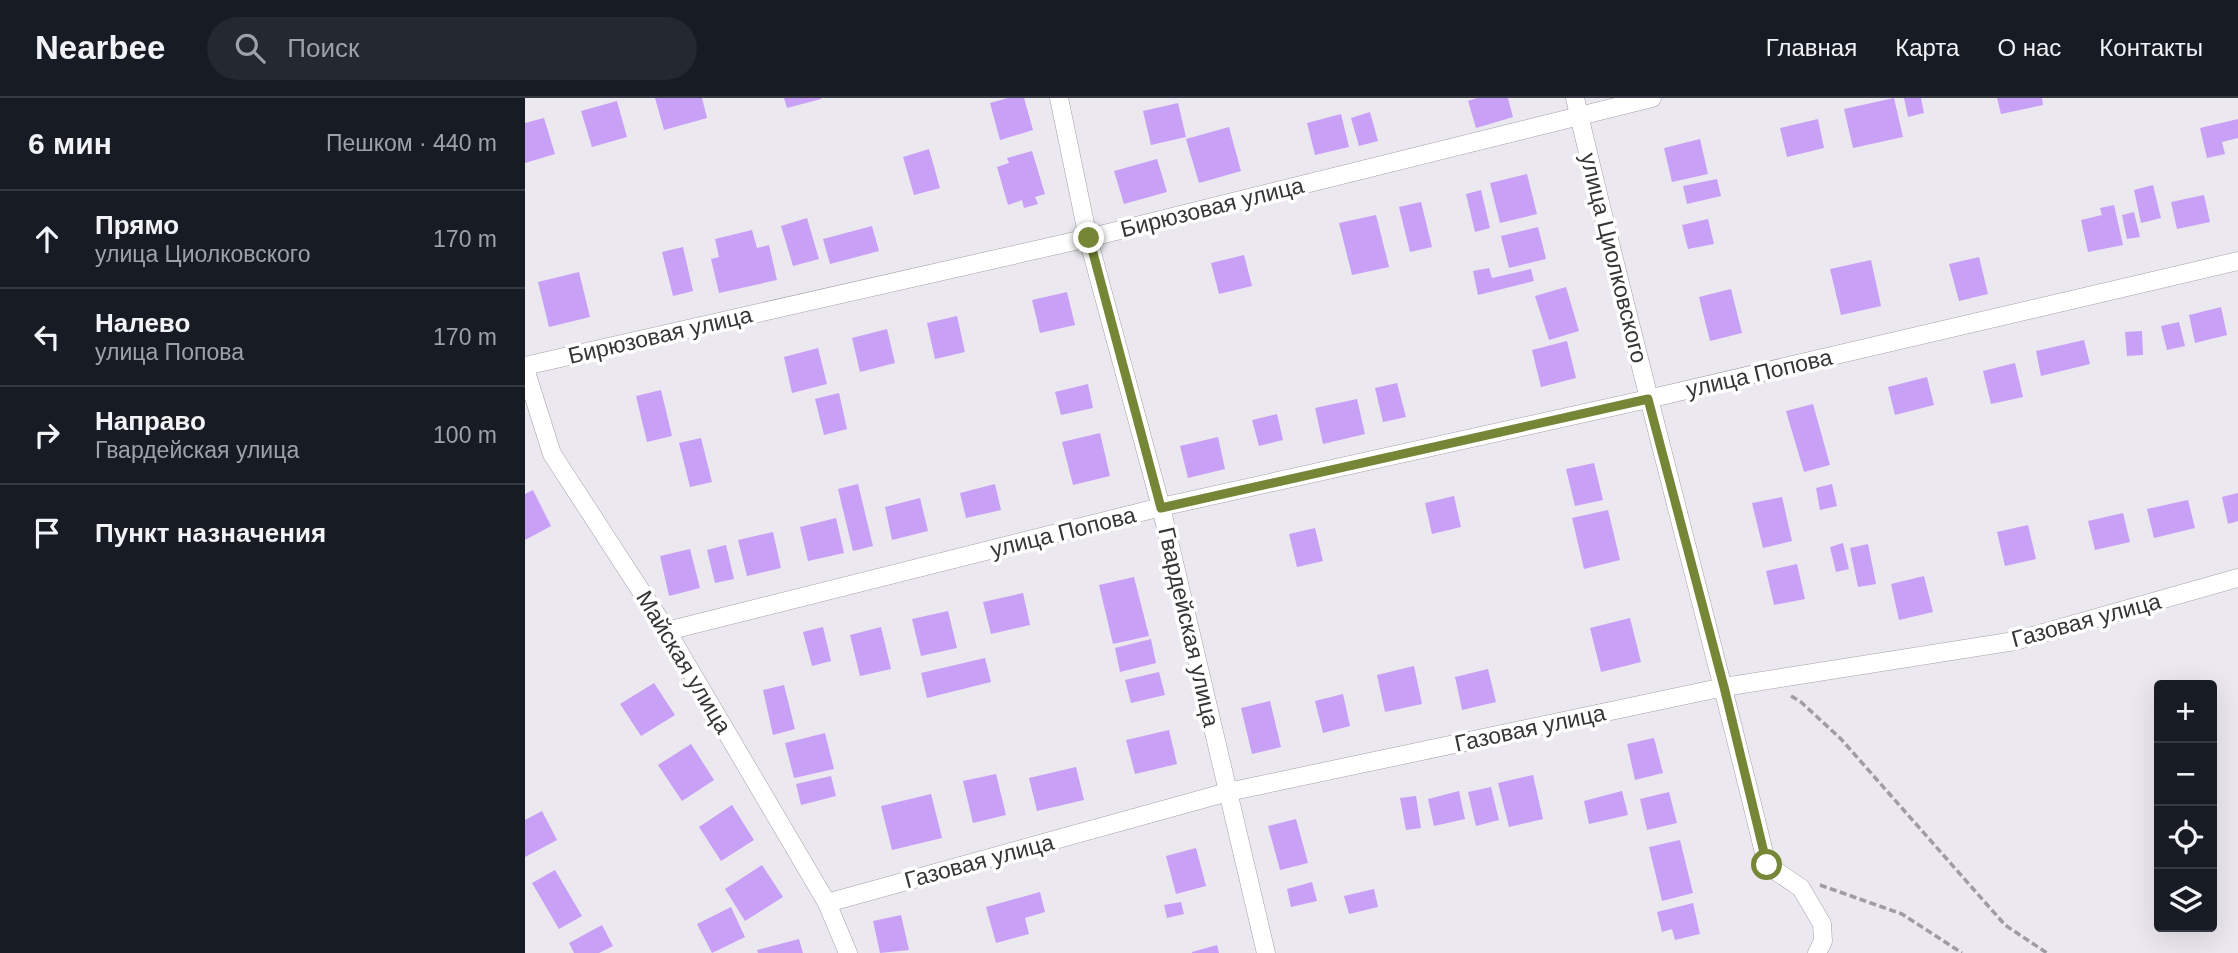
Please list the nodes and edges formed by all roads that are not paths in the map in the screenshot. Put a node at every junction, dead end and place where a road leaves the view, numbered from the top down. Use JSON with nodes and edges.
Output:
{"nodes":[{"id":1,"x":1059,"y":98,"type":"edge"},
{"id":2,"x":1652,"y":98,"type":"edge"},
{"id":3,"x":1577,"y":107,"type":"edge"},
{"id":4,"x":1089,"y":238,"type":"junction"},
{"id":5,"x":2238,"y":261,"type":"edge"},
{"id":6,"x":525,"y":367,"type":"edge"},
{"id":7,"x":1648,"y":399,"type":"junction"},
{"id":8,"x":1161,"y":508,"type":"junction"},
{"id":9,"x":2238,"y":578,"type":"edge"},
{"id":10,"x":667,"y":631,"type":"junction"},
{"id":11,"x":1724,"y":687,"type":"junction"},
{"id":12,"x":1228,"y":792,"type":"junction"},
{"id":13,"x":827,"y":903,"type":"junction"},
{"id":14,"x":848,"y":953,"type":"edge"},
{"id":15,"x":1266,"y":953,"type":"edge"},
{"id":16,"x":1817,"y":953,"type":"edge"}],
"edges":[{"from":1,"to":4,"type":"street","name":"Гвардейская улица"},
{"from":2,"to":3,"type":"street","name":"Бирюзовая улица"},
{"from":3,"to":4,"type":"street","name":"Бирюзовая улица"},
{"from":3,"to":7,"type":"street","name":"улица Циолковского"},
{"from":4,"to":6,"type":"street","name":"Бирюзовая улица"},
{"from":4,"to":8,"type":"street","name":"Гвардейская улица"},
{"from":5,"to":7,"type":"street","name":"улица Попова"},
{"from":6,"to":10,"type":"street","name":"Майская улица"},
{"from":7,"to":8,"type":"street","name":"улица Попова"},
{"from":7,"to":11,"type":"street","name":"улица Циолковского"},
{"from":8,"to":10,"type":"street","name":"улица Попова"},
{"from":8,"to":12,"type":"street","name":"Гвардейская улица"},
{"from":9,"to":11,"type":"street","name":"Газовая улица"},
{"from":10,"to":13,"type":"street","name":"Майская улица"},
{"from":11,"to":12,"type":"street","name":"Газовая улица"},
{"from":11,"to":16,"type":"street","name":"улица Циолковского"},
{"from":12,"to":13,"type":"street","name":"Газовая улица"},
{"from":12,"to":15,"type":"street","name":"Гвардейская улица"},
{"from":13,"to":14,"type":"street","name":"Майская улица"}]}
